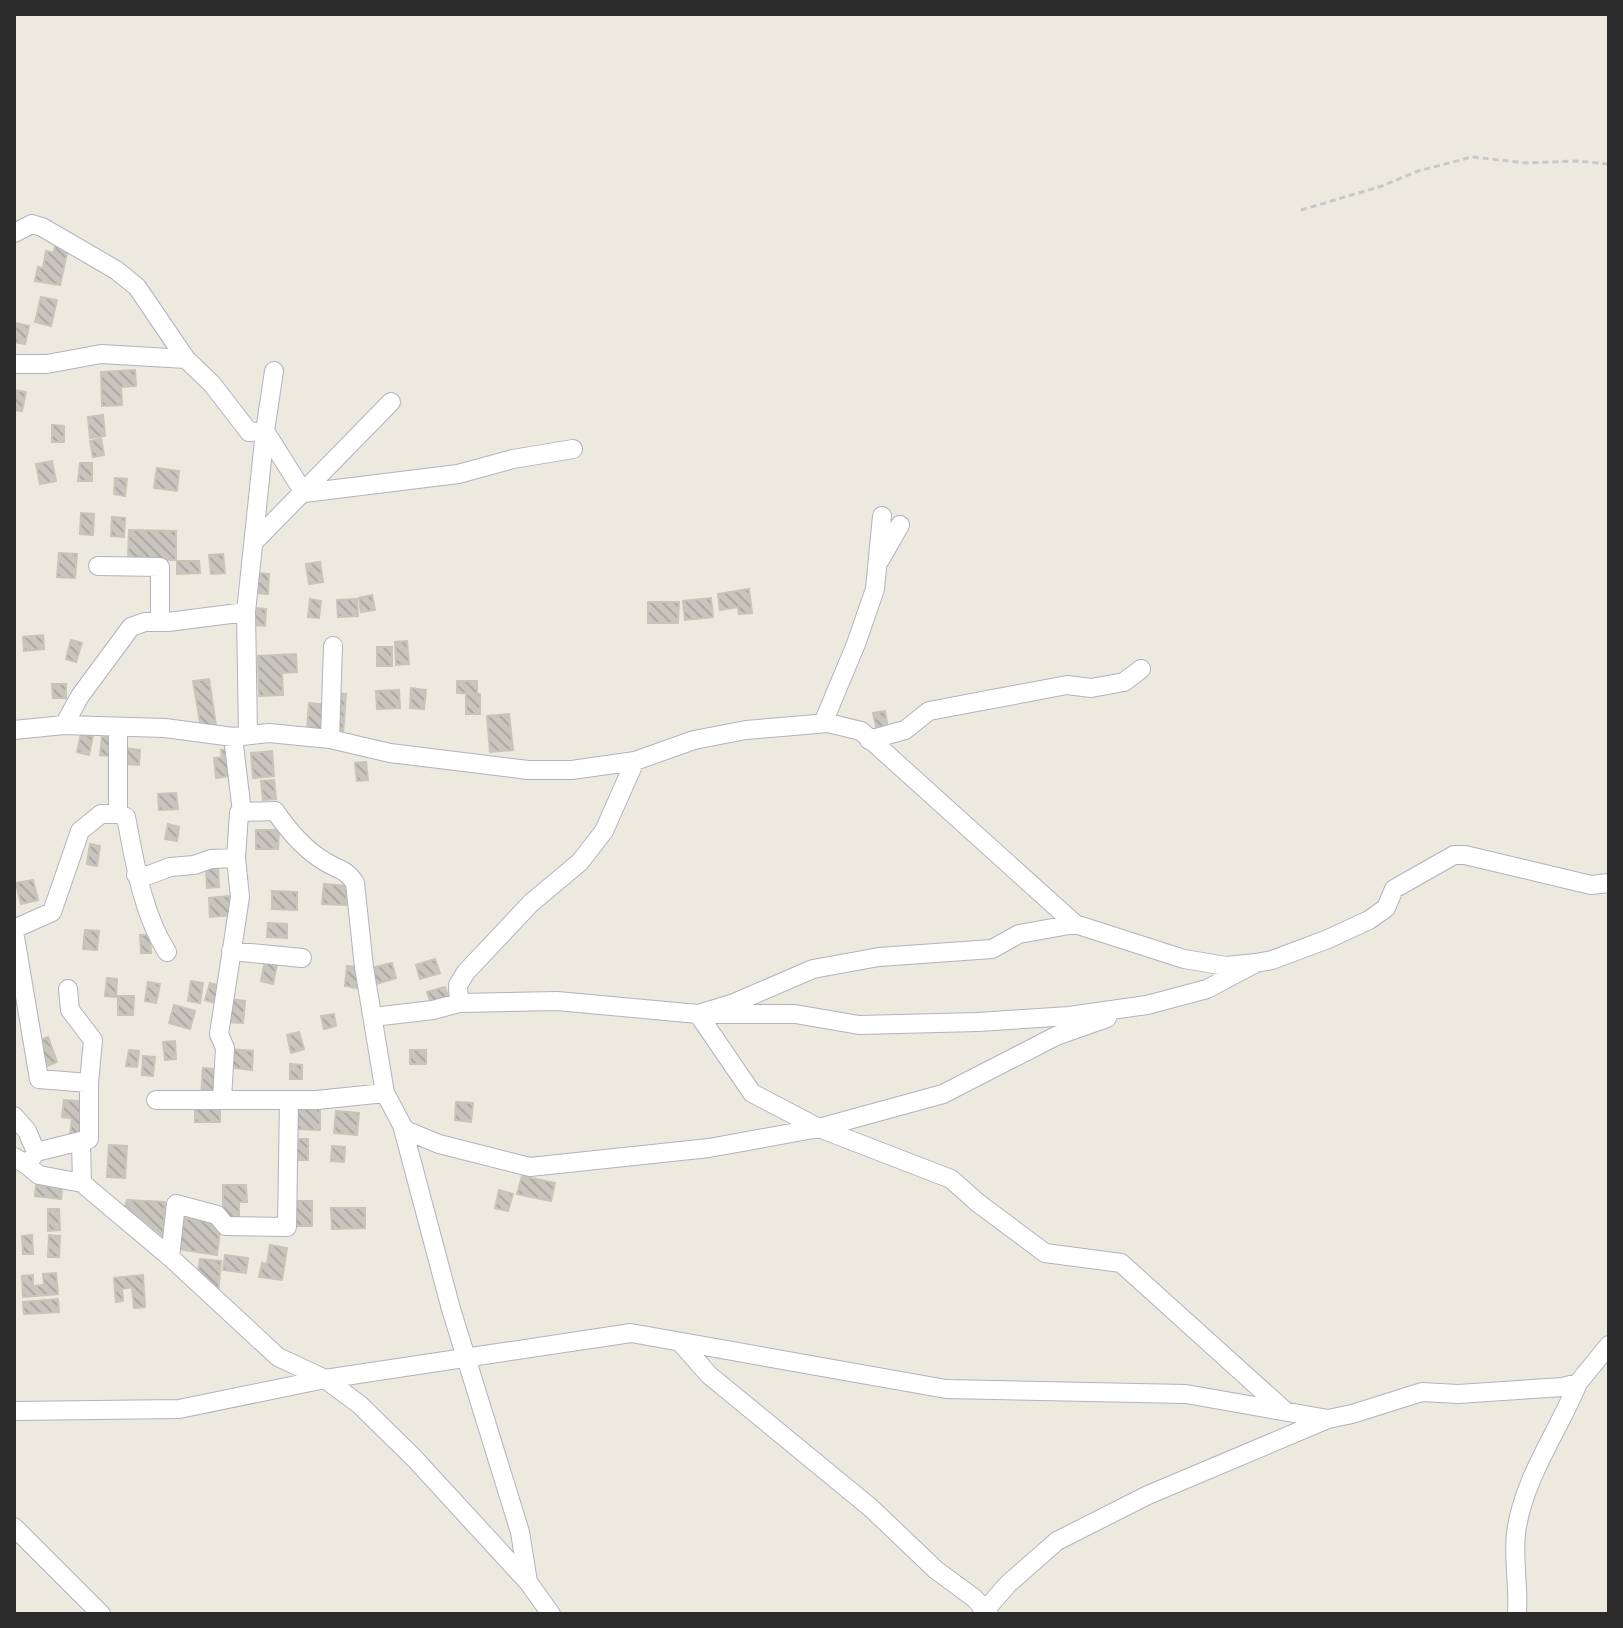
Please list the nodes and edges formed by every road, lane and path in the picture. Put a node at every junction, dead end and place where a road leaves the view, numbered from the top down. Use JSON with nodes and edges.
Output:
{"nodes":[{"id":1,"x":1609,"y":164,"type":"edge"},
{"id":2,"x":1301,"y":210,"type":"dead end"},
{"id":3,"x":14,"y":233,"type":"edge"},
{"id":4,"x":186,"y":359,"type":"junction"},
{"id":5,"x":14,"y":364,"type":"edge"},
{"id":6,"x":274,"y":371,"type":"dead end"},
{"id":7,"x":391,"y":402,"type":"dead end"},
{"id":8,"x":265,"y":431,"type":"junction"},
{"id":9,"x":573,"y":449,"type":"dead end"},
{"id":10,"x":304,"y":493,"type":"junction"},
{"id":11,"x":882,"y":516,"type":"dead end"},
{"id":12,"x":900,"y":525,"type":"dead end"},
{"id":13,"x":254,"y":542,"type":"junction"},
{"id":14,"x":98,"y":566,"type":"dead end"},
{"id":15,"x":877,"y":566,"type":"junction"},
{"id":16,"x":246,"y":612,"type":"junction"},
{"id":17,"x":160,"y":621,"type":"junction"},
{"id":18,"x":333,"y":646,"type":"dead end"},
{"id":19,"x":1141,"y":669,"type":"dead end"},
{"id":20,"x":823,"y":723,"type":"junction"},
{"id":21,"x":64,"y":725,"type":"junction"},
{"id":22,"x":118,"y":728,"type":"junction"},
{"id":23,"x":14,"y":730,"type":"edge"},
{"id":24,"x":240,"y":736,"type":"junction"},
{"id":25,"x":330,"y":739,"type":"junction"},
{"id":26,"x":869,"y":740,"type":"junction"},
{"id":27,"x":635,"y":761,"type":"junction"},
{"id":28,"x":242,"y":812,"type":"junction"},
{"id":29,"x":118,"y":814,"type":"junction"},
{"id":30,"x":236,"y":858,"type":"junction"},
{"id":31,"x":136,"y":875,"type":"junction"},
{"id":32,"x":1609,"y":883,"type":"edge"},
{"id":33,"x":1075,"y":924,"type":"junction"},
{"id":34,"x":14,"y":930,"type":"edge"},
{"id":35,"x":231,"y":951,"type":"junction"},
{"id":36,"x":167,"y":952,"type":"dead end"},
{"id":37,"x":302,"y":958,"type":"dead end"},
{"id":38,"x":1256,"y":963,"type":"junction"},
{"id":39,"x":68,"y":989,"type":"dead end"},
{"id":40,"x":459,"y":1003,"type":"junction"},
{"id":41,"x":1137,"y":1006,"type":"junction"},
{"id":42,"x":698,"y":1014,"type":"junction"},
{"id":43,"x":373,"y":1017,"type":"junction"},
{"id":44,"x":89,"y":1083,"type":"junction"},
{"id":45,"x":385,"y":1093,"type":"junction"},
{"id":46,"x":222,"y":1099,"type":"junction"},
{"id":47,"x":156,"y":1100,"type":"dead end"},
{"id":48,"x":289,"y":1100,"type":"junction"},
{"id":49,"x":14,"y":1116,"type":"edge"},
{"id":50,"x":402,"y":1125,"type":"junction"},
{"id":51,"x":819,"y":1128,"type":"junction"},
{"id":52,"x":81,"y":1142,"type":"junction"},
{"id":53,"x":26,"y":1158,"type":"edge"},
{"id":54,"x":82,"y":1183,"type":"junction"},
{"id":55,"x":170,"y":1257,"type":"junction"},
{"id":56,"x":680,"y":1342,"type":"junction"},
{"id":57,"x":1609,"y":1345,"type":"edge"},
{"id":58,"x":466,"y":1358,"type":"junction"},
{"id":59,"x":325,"y":1379,"type":"junction"},
{"id":60,"x":1578,"y":1383,"type":"junction"},
{"id":61,"x":14,"y":1411,"type":"edge"},
{"id":62,"x":1285,"y":1411,"type":"junction"},
{"id":63,"x":1328,"y":1419,"type":"junction"},
{"id":64,"x":14,"y":1527,"type":"edge"},
{"id":65,"x":528,"y":1582,"type":"junction"},
{"id":66,"x":985,"y":1613,"type":"edge"},
{"id":67,"x":101,"y":1614,"type":"edge"},
{"id":68,"x":551,"y":1614,"type":"edge"},
{"id":69,"x":1517,"y":1614,"type":"edge"}],
"edges":[{"from":1,"to":2,"type":"path"},
{"from":3,"to":4,"type":"street"},
{"from":4,"to":5,"type":"street"},
{"from":4,"to":8,"type":"street"},
{"from":6,"to":8,"type":"street"},
{"from":7,"to":10,"type":"street"},
{"from":8,"to":10,"type":"street"},
{"from":8,"to":13,"type":"street"},
{"from":9,"to":10,"type":"street"},
{"from":10,"to":13,"type":"street"},
{"from":11,"to":15,"type":"street"},
{"from":12,"to":15,"type":"street"},
{"from":13,"to":16,"type":"street"},
{"from":14,"to":17,"type":"street"},
{"from":15,"to":20,"type":"street"},
{"from":16,"to":17,"type":"street"},
{"from":16,"to":24,"type":"street"},
{"from":17,"to":21,"type":"street"},
{"from":18,"to":25,"type":"street"},
{"from":19,"to":26,"type":"street"},
{"from":20,"to":26,"type":"street"},
{"from":20,"to":27,"type":"street"},
{"from":21,"to":22,"type":"street"},
{"from":21,"to":23,"type":"street"},
{"from":22,"to":24,"type":"street"},
{"from":22,"to":29,"type":"street"},
{"from":24,"to":25,"type":"street"},
{"from":24,"to":28,"type":"street"},
{"from":25,"to":27,"type":"street"},
{"from":26,"to":33,"type":"street"},
{"from":27,"to":40,"type":"street"},
{"from":28,"to":30,"type":"street"},
{"from":28,"to":43,"type":"street"},
{"from":29,"to":31,"type":"street"},
{"from":29,"to":34,"type":"street"},
{"from":30,"to":31,"type":"street"},
{"from":30,"to":35,"type":"street"},
{"from":31,"to":36,"type":"street"},
{"from":32,"to":38,"type":"street"},
{"from":33,"to":38,"type":"street"},
{"from":33,"to":42,"type":"street"},
{"from":34,"to":44,"type":"street"},
{"from":35,"to":37,"type":"street"},
{"from":35,"to":46,"type":"street"},
{"from":38,"to":41,"type":"street"},
{"from":39,"to":44,"type":"street"},
{"from":40,"to":42,"type":"street"},
{"from":40,"to":43,"type":"street"},
{"from":41,"to":42,"type":"street"},
{"from":41,"to":51,"type":"street"},
{"from":42,"to":51,"type":"street"},
{"from":43,"to":45,"type":"street"},
{"from":44,"to":52,"type":"street"},
{"from":45,"to":48,"type":"street"},
{"from":45,"to":50,"type":"street"},
{"from":46,"to":47,"type":"street"},
{"from":46,"to":48,"type":"street"},
{"from":48,"to":55,"type":"street"},
{"from":49,"to":53,"type":"street"},
{"from":50,"to":51,"type":"street"},
{"from":50,"to":58,"type":"street"},
{"from":51,"to":62,"type":"street"},
{"from":52,"to":53,"type":"street"},
{"from":52,"to":54,"type":"street"},
{"from":53,"to":54,"type":"street"},
{"from":54,"to":55,"type":"street"},
{"from":55,"to":59,"type":"street"},
{"from":56,"to":58,"type":"street"},
{"from":56,"to":62,"type":"street"},
{"from":56,"to":66,"type":"street"},
{"from":57,"to":60,"type":"street"},
{"from":58,"to":59,"type":"street"},
{"from":58,"to":65,"type":"street"},
{"from":59,"to":61,"type":"street"},
{"from":59,"to":65,"type":"street"},
{"from":60,"to":63,"type":"street"},
{"from":60,"to":69,"type":"street"},
{"from":62,"to":63,"type":"street"},
{"from":63,"to":66,"type":"street"},
{"from":64,"to":67,"type":"street"},
{"from":65,"to":68,"type":"street"}]}
